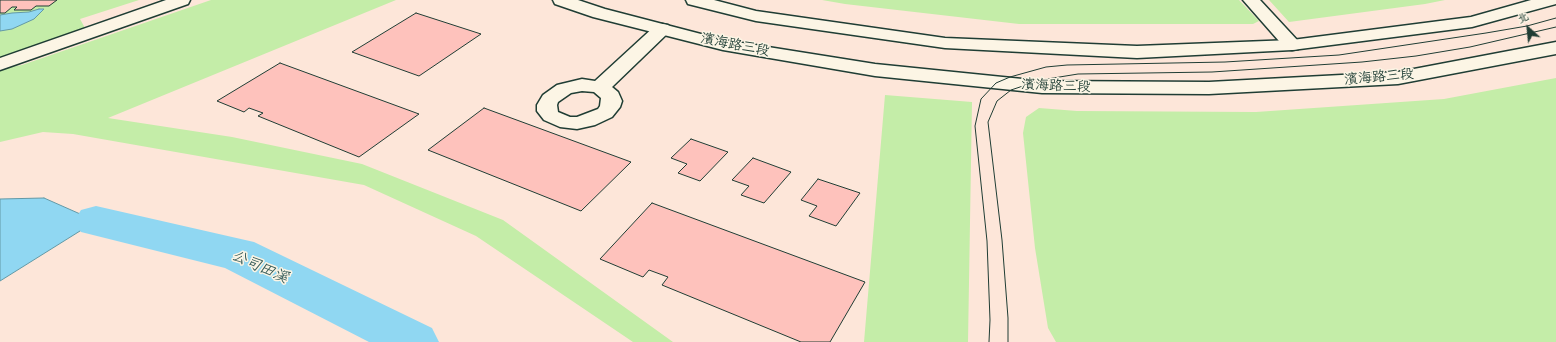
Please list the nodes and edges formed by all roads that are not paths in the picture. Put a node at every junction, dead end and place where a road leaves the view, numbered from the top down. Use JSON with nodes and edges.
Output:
{"nodes":[{"id":1,"x":182,"y":0,"type":"edge"},
{"id":2,"x":561,"y":0,"type":"edge"},
{"id":3,"x":694,"y":0,"type":"edge"},
{"id":4,"x":1251,"y":0,"type":"edge"},
{"id":5,"x":1550,"y":0,"type":"edge"},
{"id":6,"x":662,"y":29,"type":"junction"},
{"id":7,"x":1292,"y":45,"type":"junction"},
{"id":8,"x":1556,"y":48,"type":"edge"},
{"id":9,"x":0,"y":64,"type":"edge"},
{"id":10,"x":600,"y":88,"type":"dead end"}],
"edges":[{"from":1,"to":9,"type":"street"},
{"from":2,"to":6,"type":"street","name":"濱海路三段"},
{"from":3,"to":7,"type":"street"},
{"from":4,"to":7,"type":"street"},
{"from":5,"to":7,"type":"street"},
{"from":6,"to":8,"type":"street","name":"濱海路三段"},
{"from":6,"to":10,"type":"street"}]}
